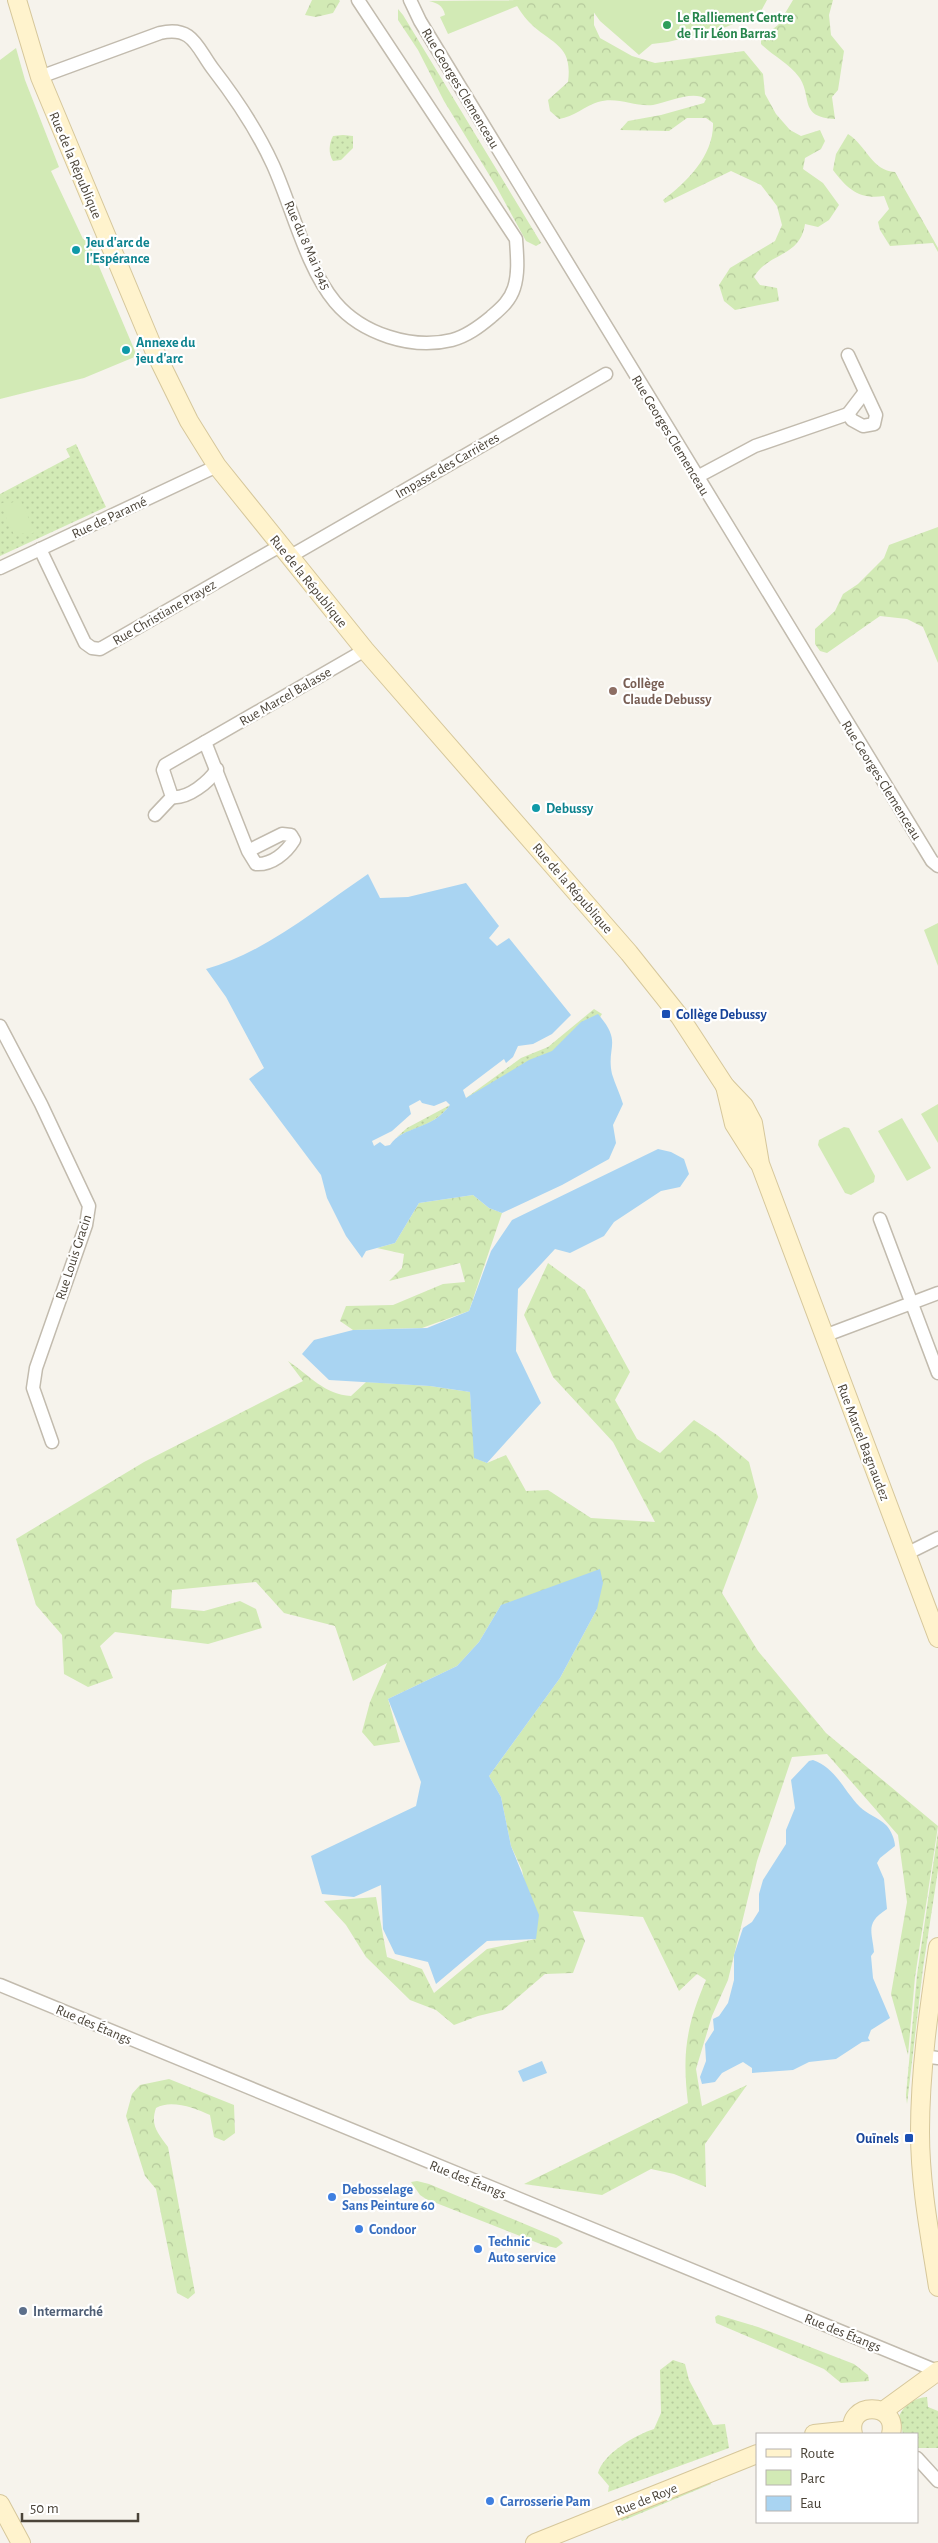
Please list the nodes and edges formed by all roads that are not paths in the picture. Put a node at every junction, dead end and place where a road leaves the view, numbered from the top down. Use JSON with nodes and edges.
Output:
{"nodes":[{"id":1,"x":18,"y":0,"type":"edge"},
{"id":2,"x":358,"y":0,"type":"edge"},
{"id":3,"x":410,"y":0,"type":"edge"},
{"id":4,"x":40,"y":77,"type":"junction"},
{"id":5,"x":848,"y":355,"type":"dead end"},
{"id":6,"x":606,"y":374,"type":"dead end"},
{"id":7,"x":864,"y":394,"type":"junction"},
{"id":8,"x":848,"y":414,"type":"junction"},
{"id":9,"x":217,"y":466,"type":"junction"},
{"id":10,"x":697,"y":477,"type":"junction"},
{"id":11,"x":40,"y":549,"type":"junction"},
{"id":12,"x":284,"y":551,"type":"junction"},
{"id":13,"x":0,"y":568,"type":"edge"},
{"id":14,"x":365,"y":650,"type":"junction"},
{"id":15,"x":206,"y":742,"type":"junction"},
{"id":16,"x":217,"y":770,"type":"junction"},
{"id":17,"x":172,"y":796,"type":"junction"},
{"id":18,"x":155,"y":815,"type":"dead end"},
{"id":19,"x":248,"y":851,"type":"dead end"},
{"id":20,"x":938,"y":866,"type":"edge"},
{"id":21,"x":0,"y":1026,"type":"edge"},
{"id":22,"x":880,"y":1219,"type":"dead end"},
{"id":23,"x":790,"y":1246,"type":"joint"},
{"id":24,"x":938,"y":1293,"type":"edge"},
{"id":25,"x":912,"y":1303,"type":"junction"},
{"id":26,"x":824,"y":1336,"type":"junction"},
{"id":27,"x":938,"y":1373,"type":"edge"},
{"id":28,"x":52,"y":1442,"type":"dead end"},
{"id":29,"x":938,"y":1538,"type":"edge"},
{"id":30,"x":906,"y":1554,"type":"junction"},
{"id":31,"x":938,"y":1638,"type":"edge"},
{"id":32,"x":938,"y":1947,"type":"edge"},
{"id":33,"x":0,"y":1985,"type":"edge"},
{"id":34,"x":931,"y":2057,"type":"edge"},
{"id":35,"x":938,"y":2287,"type":"edge"},
{"id":36,"x":937,"y":2371,"type":"edge"},
{"id":37,"x":884,"y":2411,"type":"junction"},
{"id":38,"x":853,"y":2432,"type":"edge"},
{"id":39,"x":834,"y":2433,"type":"edge"},
{"id":40,"x":893,"y":2433,"type":"edge"},
{"id":41,"x":756,"y":2454,"type":"edge"},
{"id":42,"x":918,"y":2459,"type":"edge"},
{"id":43,"x":918,"y":2468,"type":"edge"},
{"id":44,"x":935,"y":2478,"type":"edge"},
{"id":45,"x":0,"y":2504,"type":"edge"},
{"id":46,"x":21,"y":2543,"type":"edge"},
{"id":47,"x":534,"y":2543,"type":"edge"}],
"edges":[{"from":1,"to":4,"type":"street","name":"Rue de la République"},
{"from":2,"to":4,"type":"street","name":"Rue du 8 Mai 1945"},
{"from":3,"to":10,"type":"street","name":"Rue Georges Clemenceau"},
{"from":4,"to":9,"type":"street","name":"Rue de la République"},
{"from":5,"to":7,"type":"street"},
{"from":6,"to":12,"type":"street","name":"Impasse des Carrières"},
{"from":7,"to":8,"type":"street"},
{"from":7,"to":8,"type":"street"},
{"from":8,"to":10,"type":"street"},
{"from":9,"to":11,"type":"street","name":"Rue de Paramé"},
{"from":9,"to":12,"type":"street","name":"Rue de la République"},
{"from":10,"to":20,"type":"street","name":"Rue Georges Clemenceau"},
{"from":11,"to":12,"type":"street","name":"Rue Christiane Prayez"},
{"from":11,"to":13,"type":"street","name":"Rue de Paramé"},
{"from":12,"to":14,"type":"street","name":"Rue de la République"},
{"from":14,"to":15,"type":"street","name":"Rue Marcel Balasse"},
{"from":14,"to":23,"type":"street","name":"Rue de la République"},
{"from":15,"to":16,"type":"street"},
{"from":15,"to":17,"type":"street","name":"Rue Marcel Balasse"},
{"from":16,"to":17,"type":"street"},
{"from":16,"to":19,"type":"street"},
{"from":17,"to":18,"type":"street"},
{"from":21,"to":28,"type":"street","name":"Rue Louis Gracin"},
{"from":22,"to":25,"type":"street"},
{"from":23,"to":26,"type":"street","name":"Rue Marcel Bagnaudez"},
{"from":24,"to":25,"type":"street"},
{"from":25,"to":26,"type":"street"},
{"from":25,"to":27,"type":"street"},
{"from":26,"to":30,"type":"street","name":"Rue Marcel Bagnaudez"},
{"from":29,"to":30,"type":"street"},
{"from":30,"to":31,"type":"street","name":"Rue Marcel Bagnaudez"},
{"from":32,"to":34,"type":"street"},
{"from":33,"to":36,"type":"street","name":"Rue des Étangs"},
{"from":34,"to":35,"type":"street"},
{"from":36,"to":37,"type":"street"},
{"from":37,"to":38,"type":"street"},
{"from":37,"to":40,"type":"street"},
{"from":38,"to":39,"type":"street"},
{"from":41,"to":47,"type":"street","name":"Rue de Roye"},
{"from":42,"to":44,"type":"street"},
{"from":43,"to":44,"type":"street"},
{"from":45,"to":46,"type":"street"}]}
